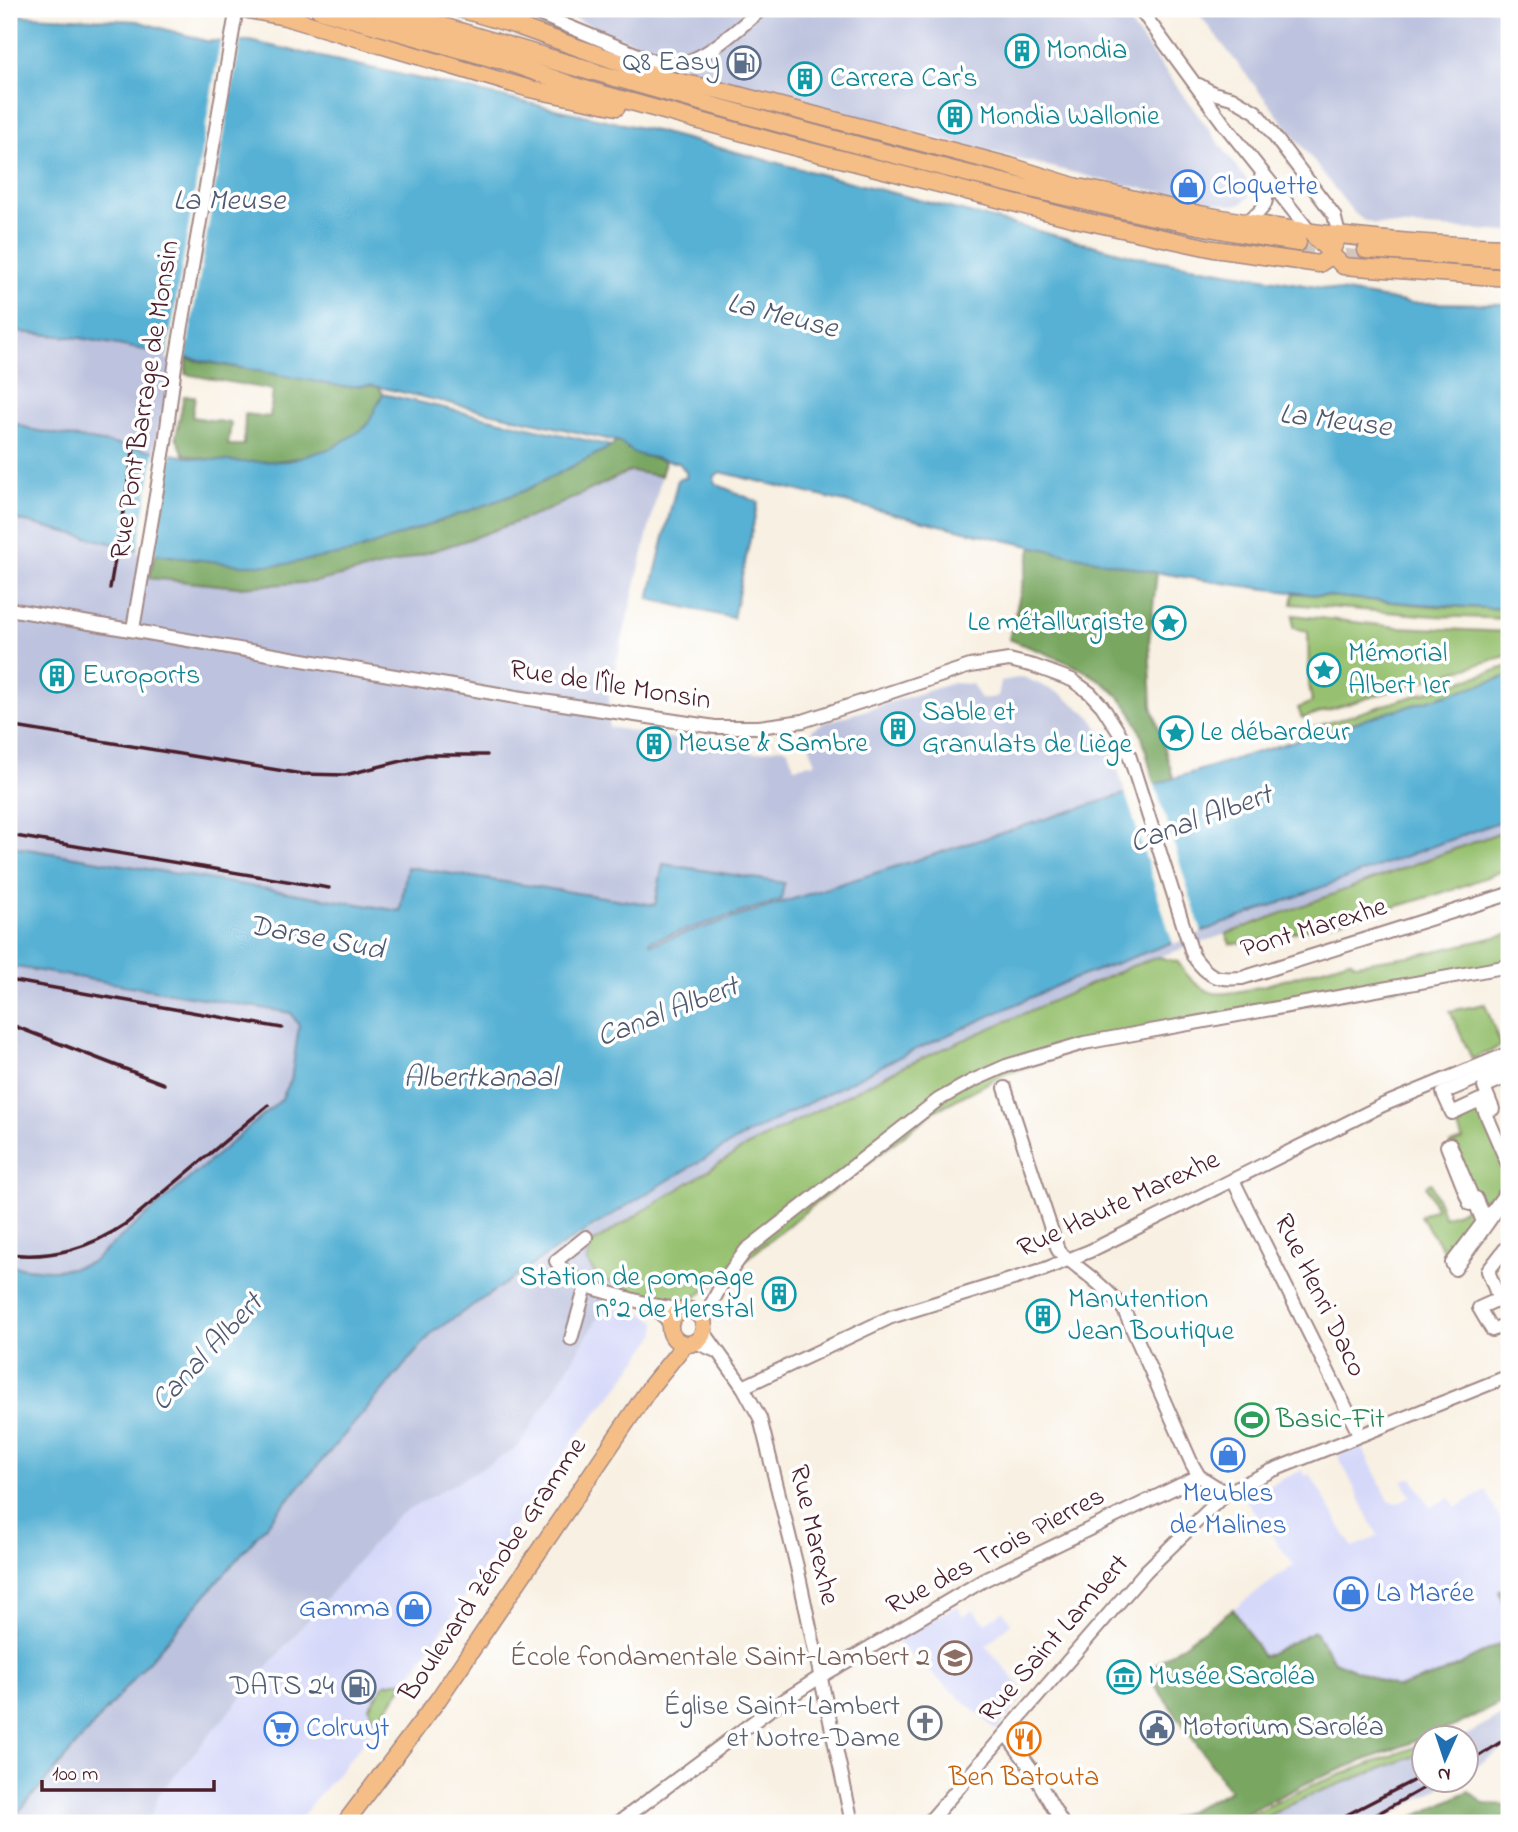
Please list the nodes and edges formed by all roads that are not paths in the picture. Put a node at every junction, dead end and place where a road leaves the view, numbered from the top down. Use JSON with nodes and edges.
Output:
{"nodes":[{"id":1,"x":320,"y":9,"type":"edge"},
{"id":2,"x":382,"y":9,"type":"edge"},
{"id":3,"x":460,"y":9,"type":"edge"},
{"id":4,"x":526,"y":9,"type":"edge"},
{"id":5,"x":762,"y":9,"type":"edge"},
{"id":6,"x":1140,"y":9,"type":"edge"},
{"id":7,"x":240,"y":10,"type":"edge"},
{"id":8,"x":498,"y":59,"type":"junction"},
{"id":9,"x":591,"y":71,"type":"joint"},
{"id":10,"x":1196,"y":84,"type":"junction"},
{"id":11,"x":722,"y":127,"type":"junction"},
{"id":12,"x":884,"y":152,"type":"junction"},
{"id":13,"x":1256,"y":164,"type":"junction"},
{"id":14,"x":1077,"y":187,"type":"junction"},
{"id":15,"x":1245,"y":222,"type":"junction"},
{"id":16,"x":1339,"y":235,"type":"junction"},
{"id":17,"x":1301,"y":242,"type":"junction"},
{"id":18,"x":1509,"y":247,"type":"edge"},
{"id":19,"x":1331,"y":254,"type":"junction"},
{"id":20,"x":1509,"y":260,"type":"edge"},
{"id":21,"x":1509,"y":268,"type":"edge"},
{"id":22,"x":1509,"y":278,"type":"edge"},
{"id":23,"x":9,"y":610,"type":"edge"},
{"id":24,"x":133,"y":629,"type":"junction"},
{"id":25,"x":1138,"y":782,"type":"joint"},
{"id":26,"x":1509,"y":894,"type":"edge"},
{"id":27,"x":1509,"y":966,"type":"edge"},
{"id":28,"x":1509,"y":1053,"type":"edge"},
{"id":29,"x":1509,"y":1065,"type":"edge"},
{"id":30,"x":1509,"y":1076,"type":"edge"},
{"id":31,"x":1005,"y":1088,"type":"dead end"},
{"id":32,"x":1509,"y":1147,"type":"edge"},
{"id":33,"x":1509,"y":1167,"type":"edge"},
{"id":34,"x":1233,"y":1180,"type":"junction"},
{"id":35,"x":1509,"y":1188,"type":"edge"},
{"id":36,"x":1509,"y":1210,"type":"edge"},
{"id":37,"x":586,"y":1237,"type":"dead end"},
{"id":38,"x":1509,"y":1244,"type":"edge"},
{"id":39,"x":1067,"y":1261,"type":"junction"},
{"id":40,"x":586,"y":1286,"type":"junction"},
{"id":41,"x":651,"y":1305,"type":"junction"},
{"id":42,"x":682,"y":1310,"type":"junction"},
{"id":43,"x":670,"y":1322,"type":"junction"},
{"id":44,"x":1509,"y":1323,"type":"edge"},
{"id":45,"x":697,"y":1335,"type":"junction"},
{"id":46,"x":571,"y":1339,"type":"dead end"},
{"id":47,"x":1509,"y":1376,"type":"edge"},
{"id":48,"x":743,"y":1387,"type":"junction"},
{"id":49,"x":1359,"y":1434,"type":"junction"},
{"id":50,"x":1199,"y":1476,"type":"junction"},
{"id":51,"x":1226,"y":1493,"type":"junction"},
{"id":52,"x":820,"y":1676,"type":"junction"},
{"id":53,"x":1006,"y":1734,"type":"junction"},
{"id":54,"x":345,"y":1823,"type":"edge"},
{"id":55,"x":618,"y":1823,"type":"edge"},
{"id":56,"x":852,"y":1823,"type":"edge"},
{"id":57,"x":929,"y":1823,"type":"edge"},
{"id":58,"x":1062,"y":1823,"type":"edge"}],
"edges":[{"from":1,"to":8,"type":"highway"},
{"from":2,"to":9,"type":"highway"},
{"from":3,"to":14,"type":"main road"},
{"from":4,"to":5,"type":"street"},
{"from":6,"to":10,"type":"street"},
{"from":7,"to":11,"type":"main road"},
{"from":7,"to":24,"type":"street","name":"Rue Pont Barrage de Monsin"},
{"from":8,"to":11,"type":"main road"},
{"from":8,"to":17,"type":"main road"},
{"from":9,"to":12,"type":"main road"},
{"from":10,"to":13,"type":"street"},
{"from":10,"to":16,"type":"street"},
{"from":11,"to":19,"type":"main road"},
{"from":12,"to":14,"type":"main road"},
{"from":12,"to":17,"type":"main road"},
{"from":13,"to":15,"type":"street"},
{"from":13,"to":17,"type":"street"},
{"from":14,"to":15,"type":"main road"},
{"from":15,"to":17,"type":"main road"},
{"from":16,"to":17,"type":"main road"},
{"from":16,"to":18,"type":"main road"},
{"from":16,"to":19,"type":"main road"},
{"from":17,"to":19,"type":"main road"},
{"from":19,"to":22,"type":"main road"},
{"from":20,"to":21,"type":"main road"},
{"from":23,"to":24,"type":"street","name":"Rue de l'Île Monsin"},
{"from":24,"to":25,"type":"street","name":"Rue de l'Île Monsin"},
{"from":25,"to":26,"type":"street","name":"Pont Marexhe"},
{"from":27,"to":45,"type":"street"},
{"from":28,"to":34,"type":"street","name":"Rue Haute Marexhe"},
{"from":29,"to":33,"type":"street"},
{"from":30,"to":32,"type":"street"},
{"from":31,"to":39,"type":"street"},
{"from":34,"to":39,"type":"street","name":"Rue Haute Marexhe"},
{"from":34,"to":49,"type":"street","name":"Rue Henri Daco"},
{"from":35,"to":36,"type":"street"},
{"from":37,"to":40,"type":"street"},
{"from":38,"to":44,"type":"street"},
{"from":39,"to":48,"type":"street","name":"Rue Haute Marexhe"},
{"from":39,"to":50,"type":"street"},
{"from":40,"to":41,"type":"street"},
{"from":40,"to":46,"type":"street"},
{"from":41,"to":42,"type":"street"},
{"from":41,"to":43,"type":"street"},
{"from":42,"to":43,"type":"main road"},
{"from":42,"to":45,"type":"main road"},
{"from":43,"to":45,"type":"main road"},
{"from":45,"to":48,"type":"street","name":"Rue Marexhe"},
{"from":45,"to":54,"type":"main road","name":"Boulevard Zénobe Gramme"},
{"from":47,"to":49,"type":"street","name":"Rue Saint Lambert"},
{"from":48,"to":52,"type":"street","name":"Rue Marexhe"},
{"from":49,"to":51,"type":"street","name":"Rue Saint Lambert"},
{"from":50,"to":51,"type":"street"},
{"from":50,"to":52,"type":"street","name":"Rue des Trois Pierres"},
{"from":51,"to":53,"type":"street","name":"Rue Saint Lambert"},
{"from":52,"to":55,"type":"street","name":"Rue des Trois Pierres"},
{"from":52,"to":56,"type":"street","name":"Rue Marexhe"},
{"from":53,"to":57,"type":"street","name":"Rue Saint Lambert"},
{"from":53,"to":58,"type":"street"}]}
